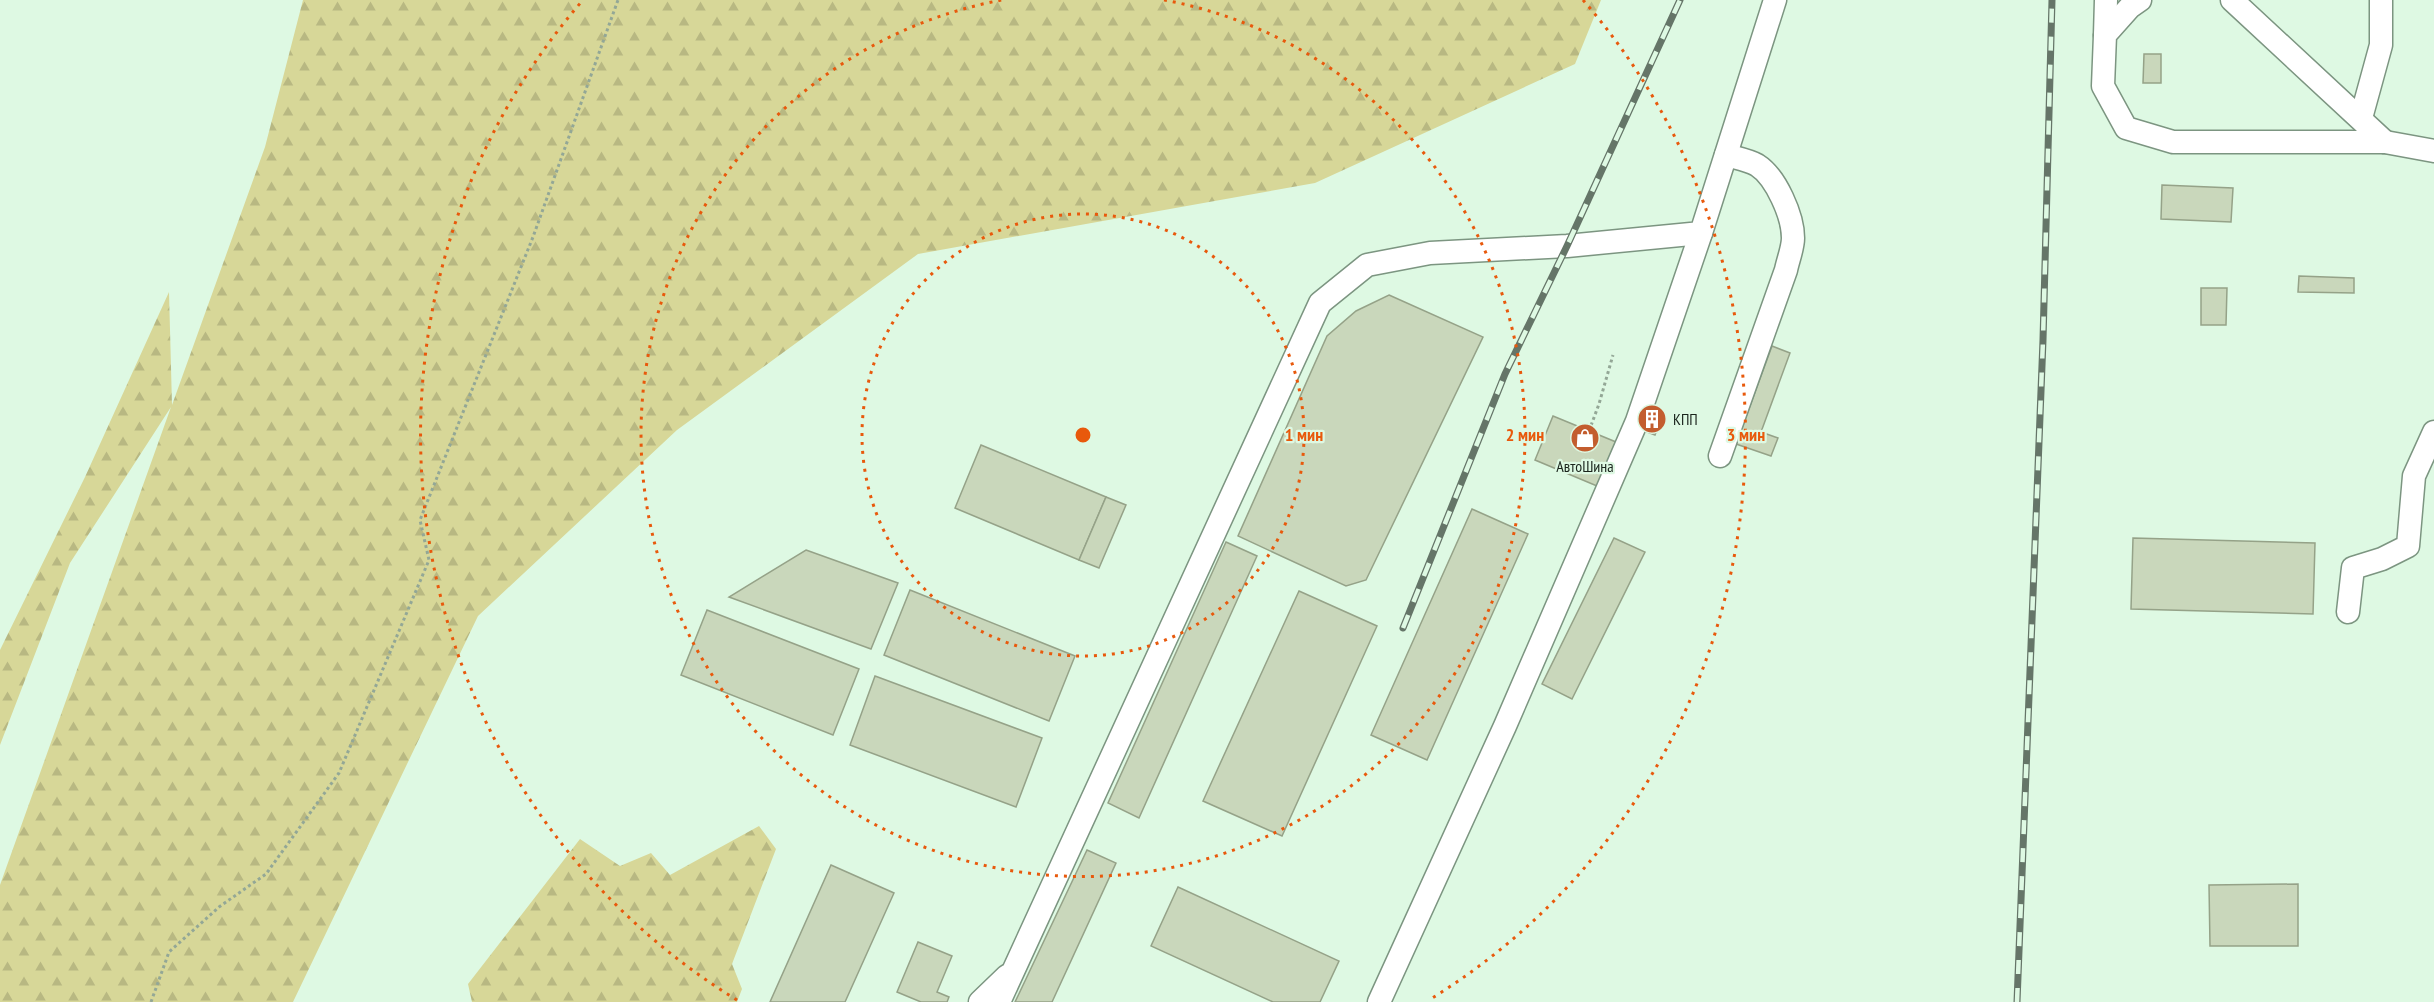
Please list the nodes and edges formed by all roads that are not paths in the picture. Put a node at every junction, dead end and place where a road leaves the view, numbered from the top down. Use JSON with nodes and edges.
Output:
{"nodes":[{"id":1,"x":1775,"y":0,"type":"edge"},
{"id":2,"x":2106,"y":0,"type":"edge"},
{"id":3,"x":2140,"y":0,"type":"edge"},
{"id":4,"x":2232,"y":0,"type":"edge"},
{"id":5,"x":2381,"y":0,"type":"edge"},
{"id":6,"x":2105,"y":35,"type":"junction"},
{"id":7,"x":2361,"y":118,"type":"junction"},
{"id":8,"x":2385,"y":142,"type":"junction"},
{"id":9,"x":2434,"y":151,"type":"edge"},
{"id":10,"x":1726,"y":155,"type":"junction"},
{"id":11,"x":1701,"y":233,"type":"junction"},
{"id":12,"x":2434,"y":432,"type":"edge"},
{"id":13,"x":1720,"y":456,"type":"dead end"},
{"id":14,"x":2348,"y":612,"type":"dead end"},
{"id":15,"x":1014,"y":969,"type":"junction"},
{"id":16,"x":980,"y":1002,"type":"edge"},
{"id":17,"x":999,"y":1002,"type":"edge"},
{"id":18,"x":1379,"y":1002,"type":"edge"}],
"edges":[{"from":1,"to":10,"type":"lane"},
{"from":2,"to":6,"type":"lane"},
{"from":3,"to":6,"type":"lane"},
{"from":4,"to":7,"type":"lane"},
{"from":5,"to":7,"type":"lane"},
{"from":6,"to":8,"type":"lane"},
{"from":7,"to":8,"type":"lane"},
{"from":8,"to":9,"type":"lane"},
{"from":10,"to":11,"type":"lane"},
{"from":10,"to":13,"type":"lane"},
{"from":11,"to":15,"type":"lane"},
{"from":11,"to":18,"type":"lane"},
{"from":12,"to":14,"type":"lane"},
{"from":15,"to":16,"type":"lane"},
{"from":15,"to":17,"type":"lane"}]}
